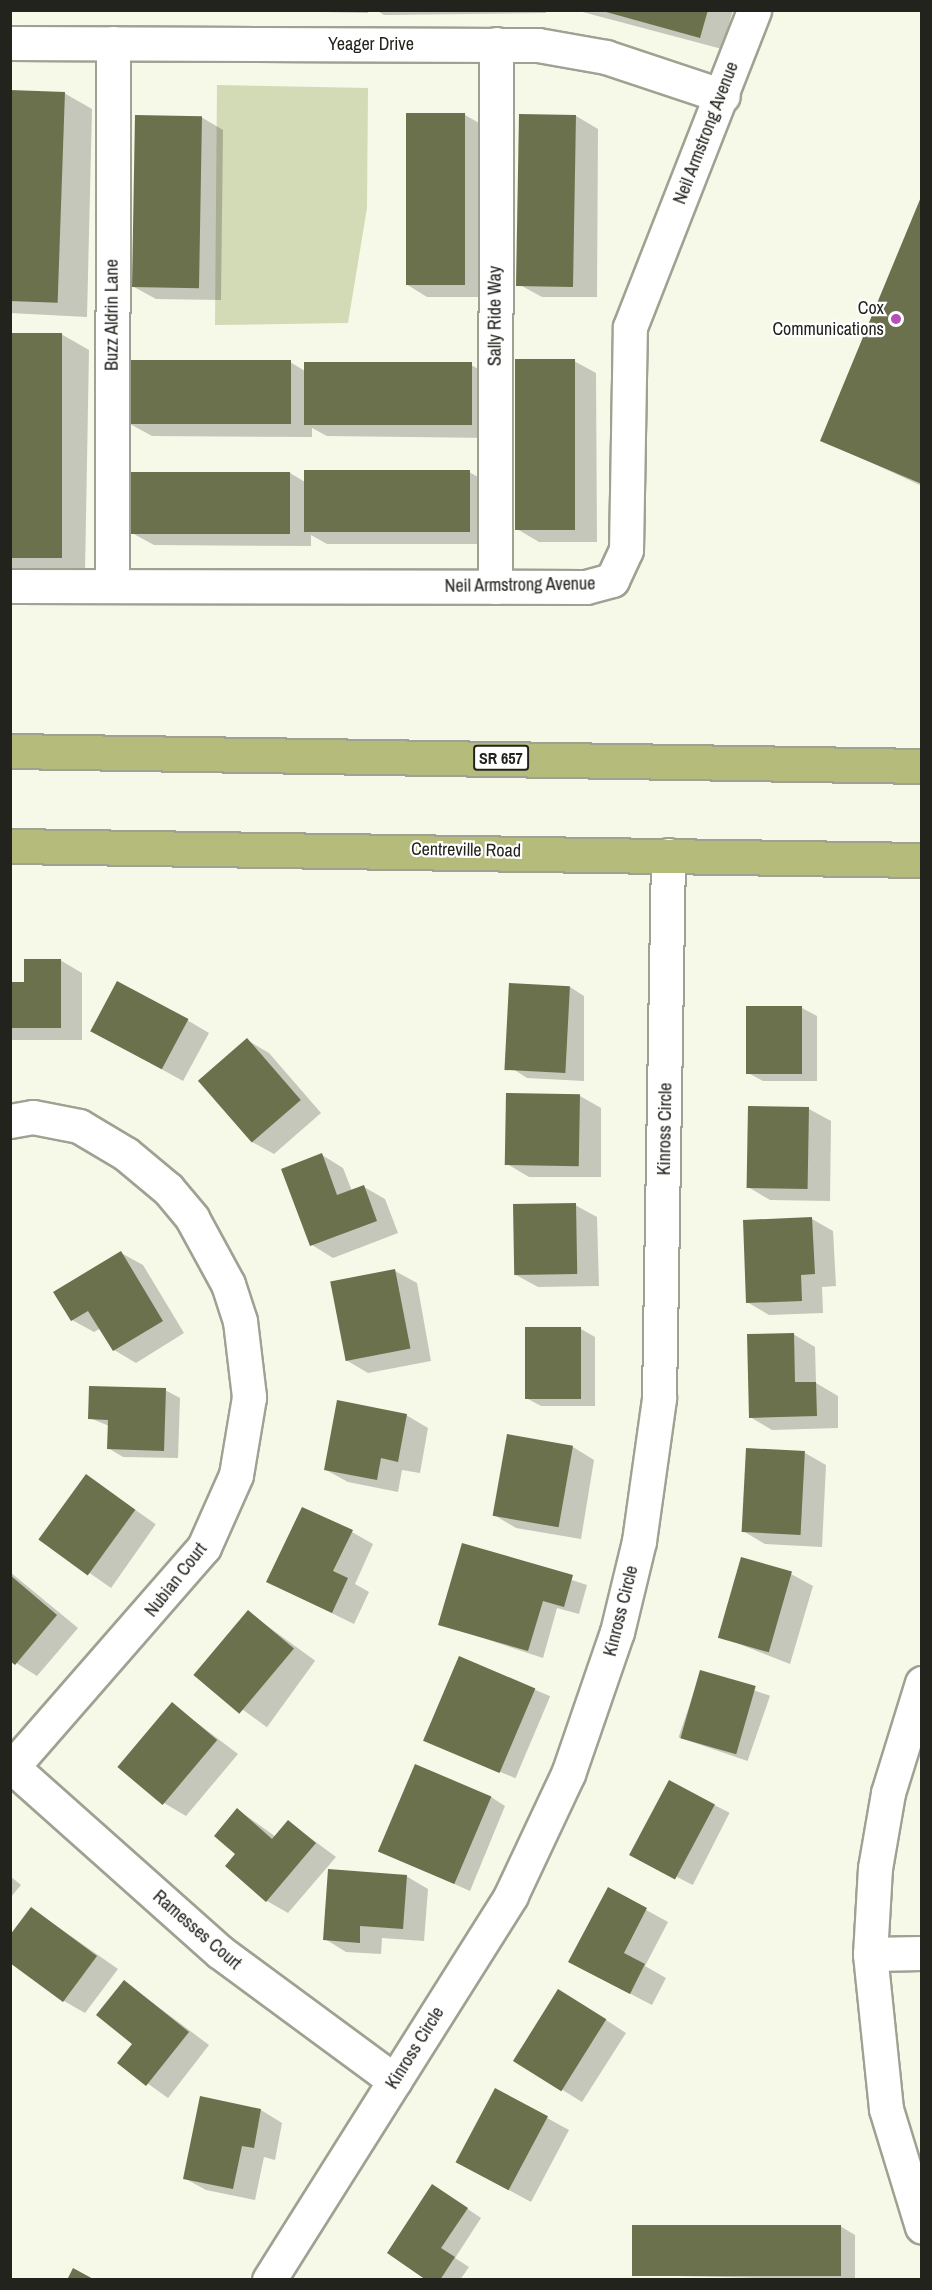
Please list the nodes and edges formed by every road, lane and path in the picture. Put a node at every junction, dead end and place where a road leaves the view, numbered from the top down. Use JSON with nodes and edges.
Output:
{"nodes":[{"id":1,"x":754,"y":10,"type":"edge"},
{"id":2,"x":10,"y":43,"type":"edge"},
{"id":3,"x":113,"y":43,"type":"junction"},
{"id":4,"x":496,"y":44,"type":"junction"},
{"id":5,"x":723,"y":96,"type":"junction"},
{"id":6,"x":10,"y":586,"type":"edge"},
{"id":7,"x":112,"y":586,"type":"junction"},
{"id":8,"x":495,"y":587,"type":"junction"},
{"id":9,"x":10,"y":751,"type":"edge"},
{"id":10,"x":921,"y":765,"type":"edge"},
{"id":11,"x":10,"y":846,"type":"edge"},
{"id":12,"x":668,"y":855,"type":"junction"},
{"id":13,"x":921,"y":860,"type":"edge"},
{"id":14,"x":10,"y":1121,"type":"edge"},
{"id":15,"x":921,"y":1683,"type":"edge"},
{"id":16,"x":11,"y":1766,"type":"edge"},
{"id":17,"x":921,"y":1953,"type":"edge"},
{"id":18,"x":870,"y":1954,"type":"junction"},
{"id":19,"x":395,"y":2080,"type":"junction"},
{"id":20,"x":921,"y":2227,"type":"edge"},
{"id":21,"x":269,"y":2280,"type":"edge"}],
"edges":[{"from":1,"to":5,"type":"street","name":"Neil Armstrong Avenue"},
{"from":2,"to":3,"type":"street","name":"Yeager Drive"},
{"from":3,"to":4,"type":"street","name":"Yeager Drive"},
{"from":3,"to":7,"type":"street","name":"Buzz Aldrin Lane"},
{"from":4,"to":5,"type":"street","name":"Yeager Drive"},
{"from":4,"to":8,"type":"street","name":"Sally Ride Way"},
{"from":5,"to":8,"type":"street","name":"Neil Armstrong Avenue"},
{"from":6,"to":7,"type":"street","name":"Neil Armstrong Avenue"},
{"from":7,"to":8,"type":"street","name":"Neil Armstrong Avenue"},
{"from":9,"to":10,"type":"main road","number":"SR 657"},
{"from":11,"to":12,"type":"main road","name":"Centreville Road"},
{"from":12,"to":13,"type":"main road","name":"Centreville Road"},
{"from":12,"to":19,"type":"street","name":"Kinross Circle"},
{"from":14,"to":16,"type":"street","name":"Nubian Court"},
{"from":15,"to":18,"type":"street"},
{"from":16,"to":19,"type":"street","name":"Ramesses Court"},
{"from":17,"to":18,"type":"street"},
{"from":18,"to":20,"type":"street"},
{"from":19,"to":21,"type":"street","name":"Kinross Circle"}]}
